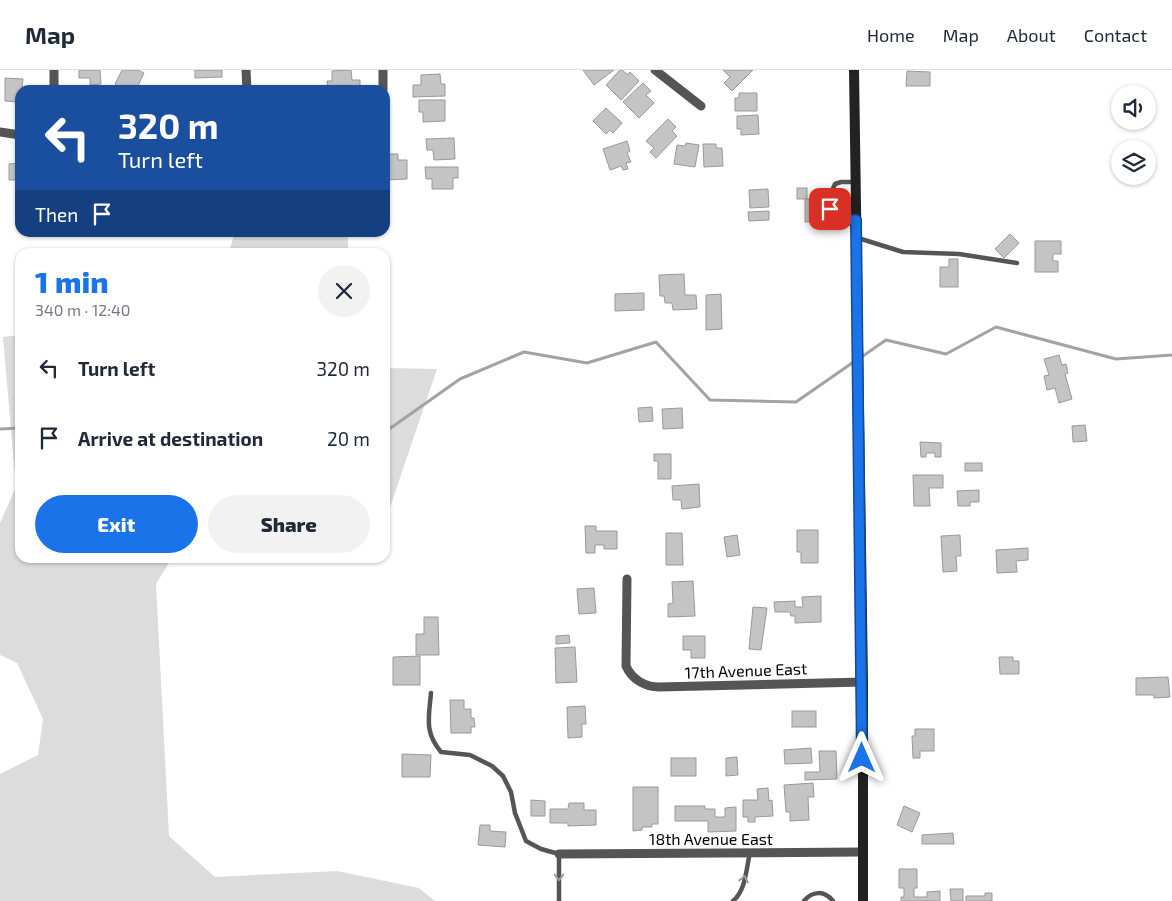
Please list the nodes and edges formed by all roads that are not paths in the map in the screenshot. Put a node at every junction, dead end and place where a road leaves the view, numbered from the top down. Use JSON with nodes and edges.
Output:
{"nodes":[{"id":1,"x":54,"y":70,"type":"edge"},
{"id":2,"x":246,"y":70,"type":"edge"},
{"id":3,"x":383,"y":70,"type":"edge"},
{"id":4,"x":655,"y":70,"type":"edge"},
{"id":5,"x":854,"y":70,"type":"edge"},
{"id":6,"x":54,"y":85,"type":"edge"},
{"id":7,"x":247,"y":85,"type":"edge"},
{"id":8,"x":384,"y":85,"type":"edge"},
{"id":9,"x":701,"y":106,"type":"dead end"},
{"id":10,"x":0,"y":132,"type":"edge"},
{"id":11,"x":15,"y":134,"type":"edge"},
{"id":12,"x":856,"y":182,"type":"junction"},
{"id":13,"x":856,"y":220,"type":"junction"},
{"id":14,"x":857,"y":238,"type":"junction"},
{"id":15,"x":1017,"y":262,"type":"dead end"},
{"id":16,"x":628,"y":579,"type":"dead end"},
{"id":17,"x":863,"y":682,"type":"junction"},
{"id":18,"x":431,"y":693,"type":"dead end"},
{"id":19,"x":862,"y":852,"type":"junction"},
{"id":20,"x":750,"y":853,"type":"junction"},
{"id":21,"x":560,"y":854,"type":"junction"},
{"id":22,"x":559,"y":901,"type":"edge"},
{"id":23,"x":733,"y":901,"type":"edge"},
{"id":24,"x":804,"y":901,"type":"edge"},
{"id":25,"x":832,"y":901,"type":"edge"},
{"id":26,"x":863,"y":901,"type":"edge"}],
"edges":[{"from":1,"to":6,"type":"street"},
{"from":2,"to":7,"type":"street"},
{"from":3,"to":8,"type":"street"},
{"from":4,"to":9,"type":"street"},
{"from":5,"to":12,"type":"street"},
{"from":10,"to":11,"type":"street"},
{"from":12,"to":13,"type":"street"},
{"from":12,"to":13,"type":"lane"},
{"from":13,"to":14,"type":"street"},
{"from":14,"to":15,"type":"lane"},
{"from":14,"to":17,"type":"street"},
{"from":16,"to":17,"type":"street","name":"17th Avenue East"},
{"from":17,"to":19,"type":"street"},
{"from":18,"to":21,"type":"lane"},
{"from":19,"to":20,"type":"street","name":"18th Avenue East"},
{"from":19,"to":26,"type":"street"},
{"from":20,"to":21,"type":"street","name":"18th Avenue East"},
{"from":23,"to":20,"type":"lane","one_way":true},
{"from":21,"to":22,"type":"lane","one_way":true},
{"from":24,"to":25,"type":"lane"}]}
